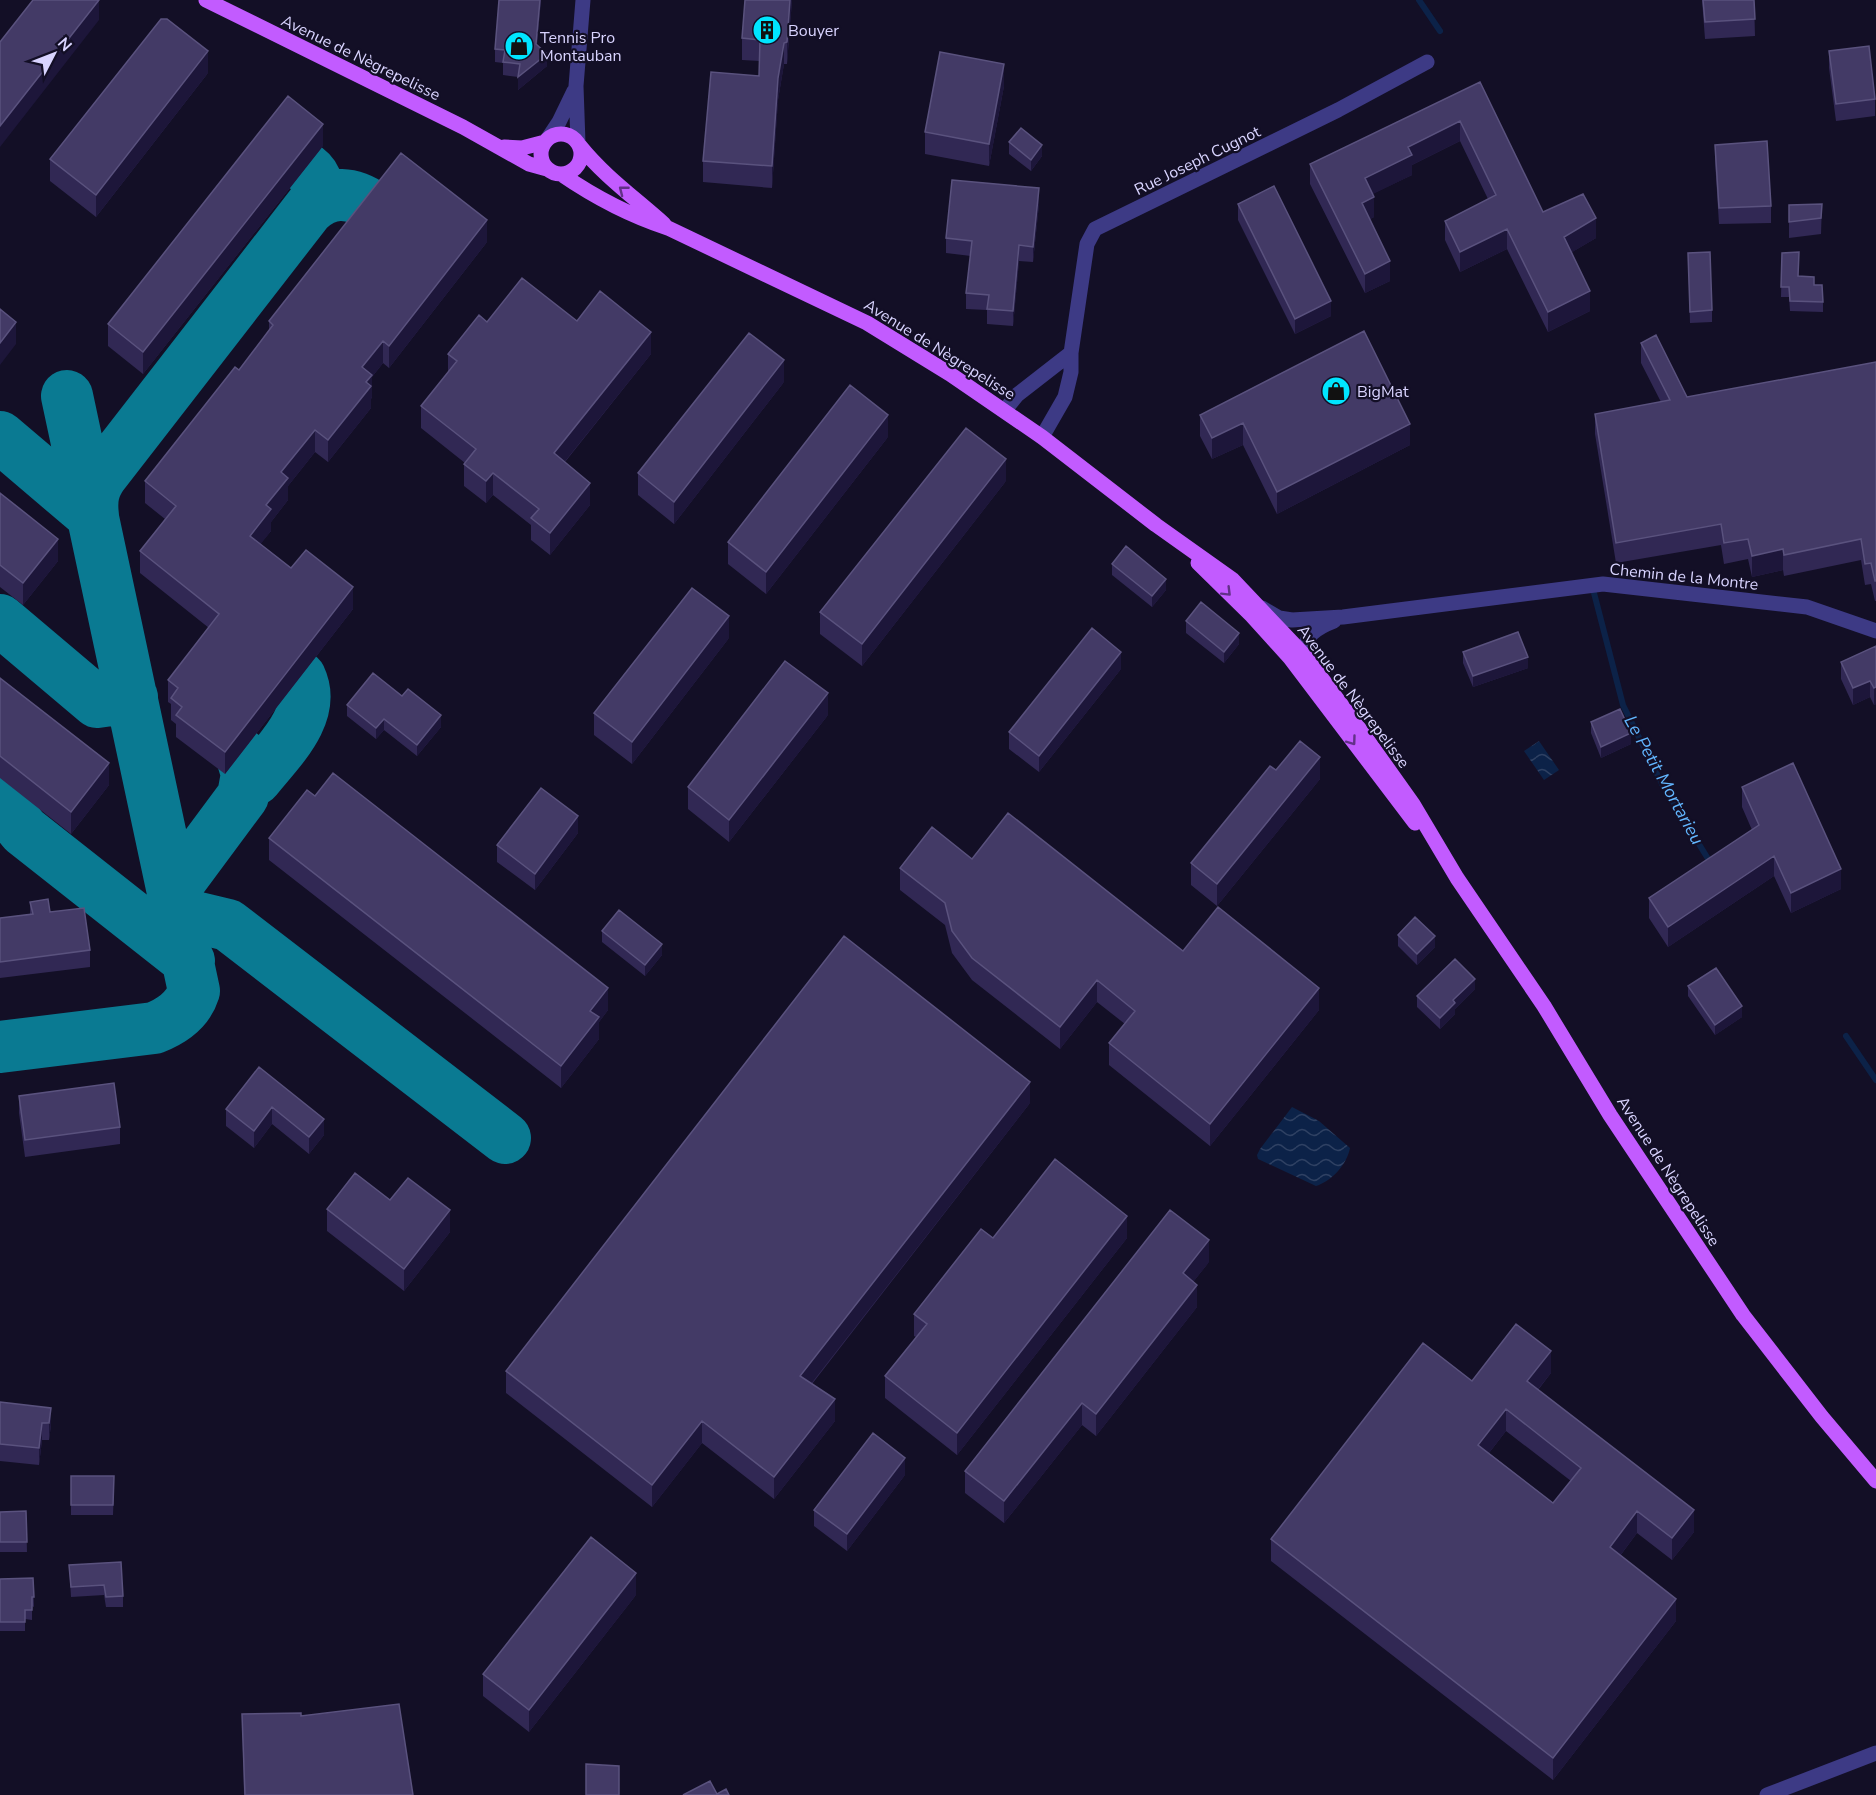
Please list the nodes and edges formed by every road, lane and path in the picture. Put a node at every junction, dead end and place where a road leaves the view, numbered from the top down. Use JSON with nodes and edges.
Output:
{"nodes":[{"id":1,"x":206,"y":0,"type":"edge"},
{"id":2,"x":583,"y":0,"type":"edge"},
{"id":3,"x":1427,"y":62,"type":"dead end"},
{"id":4,"x":576,"y":86,"type":"junction"},
{"id":5,"x":547,"y":140,"type":"junction"},
{"id":6,"x":579,"y":144,"type":"junction"},
{"id":7,"x":501,"y":147,"type":"junction"},
{"id":8,"x":554,"y":172,"type":"junction"},
{"id":9,"x":668,"y":228,"type":"junction"},
{"id":10,"x":1071,"y":353,"type":"junction"},
{"id":11,"x":1005,"y":410,"type":"junction"},
{"id":12,"x":1042,"y":437,"type":"junction"},
{"id":13,"x":1171,"y":536,"type":"junction"},
{"id":14,"x":1260,"y":607,"type":"junction"},
{"id":15,"x":1343,"y":617,"type":"junction"},
{"id":16,"x":1876,"y":631,"type":"edge"},
{"id":17,"x":1305,"y":656,"type":"junction"},
{"id":18,"x":1457,"y":878,"type":"junction"},
{"id":19,"x":1874,"y":1476,"type":"edge"},
{"id":20,"x":1876,"y":1753,"type":"edge"},
{"id":21,"x":1767,"y":1795,"type":"edge"}],
"edges":[{"from":1,"to":7,"type":"main road","name":"Avenue de Nègrepelisse"},
{"from":2,"to":4,"type":"street"},
{"from":3,"to":10,"type":"street","name":"Rue Joseph Cugnot"},
{"from":4,"to":5,"type":"street"},
{"from":4,"to":6,"type":"street"},
{"from":5,"to":6,"type":"main road"},
{"from":5,"to":7,"type":"main road","name":"Avenue de Nègrepelisse"},
{"from":5,"to":8,"type":"main road"},
{"from":6,"to":8,"type":"main road"},
{"from":9,"to":6,"type":"main road","name":"Avenue de Nègrepelisse","one_way":true},
{"from":7,"to":8,"type":"main road","name":"Avenue de Nègrepelisse"},
{"from":8,"to":9,"type":"main road","name":"Avenue de Nègrepelisse"},
{"from":9,"to":11,"type":"main road","name":"Avenue de Nègrepelisse"},
{"from":10,"to":11,"type":"street"},
{"from":10,"to":12,"type":"street","name":"Rue Joseph Cugnot"},
{"from":11,"to":12,"type":"main road","name":"Avenue de Nègrepelisse"},
{"from":12,"to":13,"type":"main road","name":"Avenue de Nègrepelisse"},
{"from":13,"to":14,"type":"main road","name":"Avenue de Nègrepelisse"},
{"from":13,"to":18,"type":"main road","name":"Avenue de Nègrepelisse","one_way":true},
{"from":14,"to":15,"type":"street","name":"Chemin de la Montre"},
{"from":14,"to":17,"type":"main road","name":"Avenue de Nègrepelisse"},
{"from":15,"to":16,"type":"street","name":"Chemin de la Montre"},
{"from":15,"to":17,"type":"street","name":"Chemin de la Montre"},
{"from":17,"to":18,"type":"main road","name":"Avenue de Nègrepelisse"},
{"from":18,"to":19,"type":"main road","name":"Avenue de Nègrepelisse"},
{"from":20,"to":21,"type":"street"}]}
